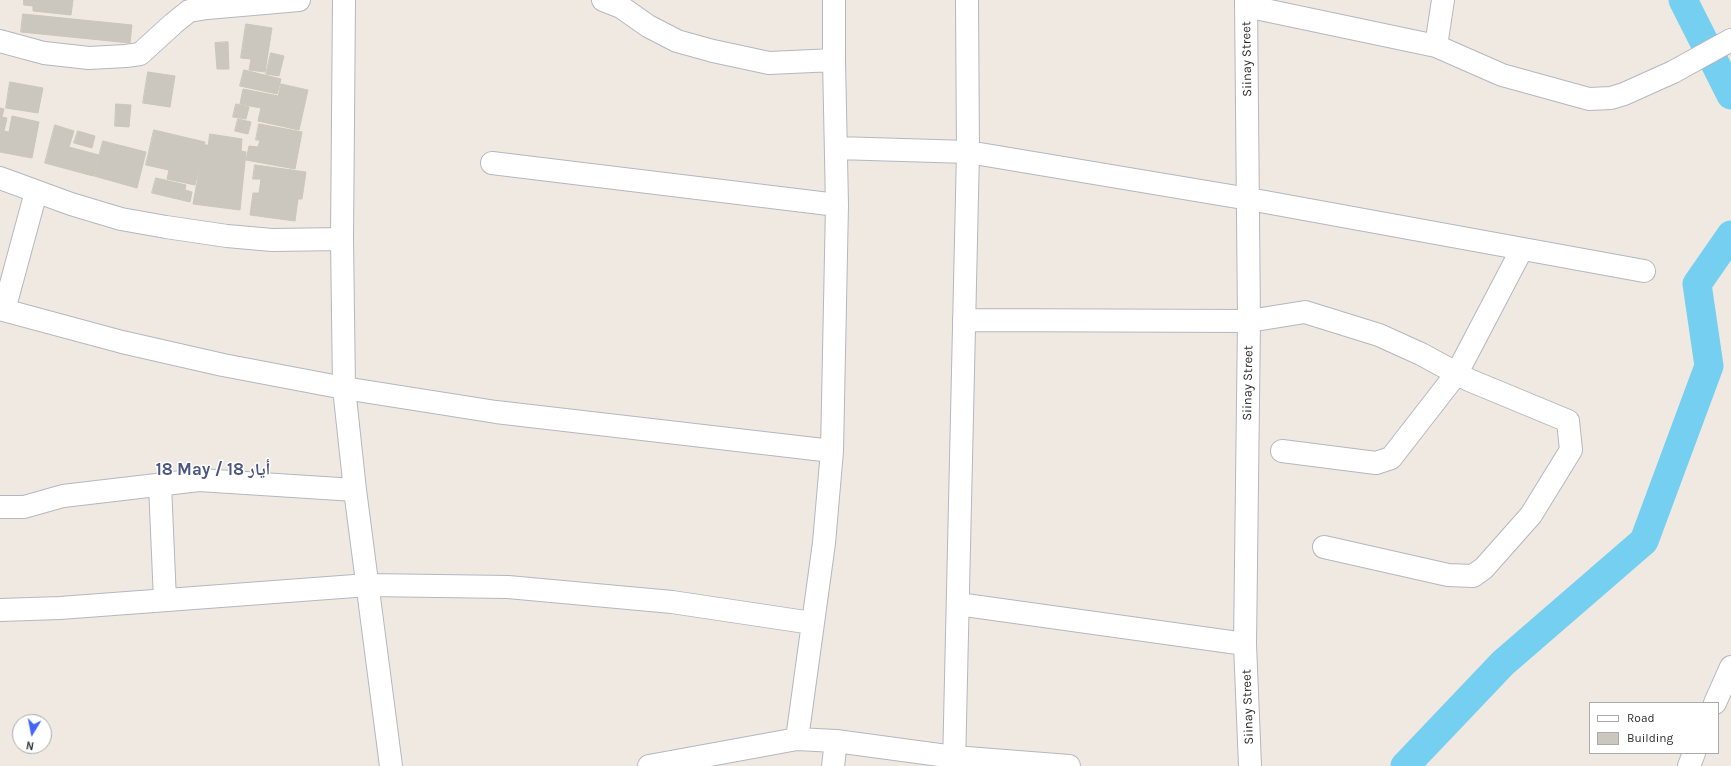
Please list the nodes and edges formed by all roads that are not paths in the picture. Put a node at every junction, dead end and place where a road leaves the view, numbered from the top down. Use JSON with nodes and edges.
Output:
{"nodes":[{"id":1,"x":299,"y":0,"type":"edge"},
{"id":2,"x":344,"y":0,"type":"edge"},
{"id":3,"x":603,"y":0,"type":"edge"},
{"id":4,"x":834,"y":0,"type":"edge"},
{"id":5,"x":967,"y":0,"type":"edge"},
{"id":6,"x":1443,"y":0,"type":"edge"},
{"id":7,"x":1246,"y":3,"type":"edge"},
{"id":8,"x":0,"y":41,"type":"edge"},
{"id":9,"x":1729,"y":42,"type":"edge"},
{"id":10,"x":1436,"y":46,"type":"junction"},
{"id":11,"x":834,"y":60,"type":"junction"},
{"id":12,"x":837,"y":148,"type":"junction"},
{"id":13,"x":968,"y":152,"type":"junction"},
{"id":14,"x":492,"y":163,"type":"dead end"},
{"id":15,"x":0,"y":178,"type":"edge"},
{"id":16,"x":36,"y":192,"type":"junction"},
{"id":17,"x":1249,"y":199,"type":"junction"},
{"id":18,"x":837,"y":205,"type":"junction"},
{"id":19,"x":342,"y":239,"type":"junction"},
{"id":20,"x":1522,"y":249,"type":"junction"},
{"id":21,"x":1644,"y":272,"type":"dead end"},
{"id":22,"x":2,"y":310,"type":"edge"},
{"id":23,"x":964,"y":320,"type":"junction"},
{"id":24,"x":1249,"y":321,"type":"junction"},
{"id":25,"x":1457,"y":373,"type":"junction"},
{"id":26,"x":344,"y":388,"type":"junction"},
{"id":27,"x":832,"y":451,"type":"junction"},
{"id":28,"x":1282,"y":451,"type":"dead end"},
{"id":29,"x":160,"y":485,"type":"junction"},
{"id":30,"x":355,"y":490,"type":"junction"},
{"id":31,"x":0,"y":507,"type":"edge"},
{"id":32,"x":1324,"y":547,"type":"dead end"},
{"id":33,"x":368,"y":585,"type":"junction"},
{"id":34,"x":165,"y":600,"type":"junction"},
{"id":35,"x":958,"y":604,"type":"junction"},
{"id":36,"x":0,"y":610,"type":"edge"},
{"id":37,"x":812,"y":623,"type":"junction"},
{"id":38,"x":1245,"y":644,"type":"junction"},
{"id":39,"x":1731,"y":667,"type":"edge"},
{"id":40,"x":1715,"y":702,"type":"edge"},
{"id":41,"x":1719,"y":705,"type":"edge"},
{"id":42,"x":1731,"y":708,"type":"edge"},
{"id":43,"x":797,"y":739,"type":"junction"},
{"id":44,"x":836,"y":741,"type":"junction"},
{"id":45,"x":1694,"y":754,"type":"edge"},
{"id":46,"x":954,"y":761,"type":"edge"},
{"id":47,"x":390,"y":766,"type":"edge"},
{"id":48,"x":650,"y":766,"type":"edge"},
{"id":49,"x":833,"y":766,"type":"edge"},
{"id":50,"x":1069,"y":766,"type":"edge"},
{"id":51,"x":1250,"y":766,"type":"edge"},
{"id":52,"x":1689,"y":766,"type":"edge"}],
"edges":[{"from":1,"to":8,"type":"street"},
{"from":2,"to":19,"type":"street"},
{"from":3,"to":11,"type":"street"},
{"from":4,"to":11,"type":"street"},
{"from":5,"to":13,"type":"street"},
{"from":6,"to":10,"type":"street"},
{"from":7,"to":10,"type":"street"},
{"from":7,"to":17,"type":"street","name":"Siinay Street"},
{"from":9,"to":10,"type":"street"},
{"from":11,"to":12,"type":"street"},
{"from":12,"to":13,"type":"street"},
{"from":12,"to":18,"type":"street"},
{"from":13,"to":17,"type":"street"},
{"from":13,"to":23,"type":"street"},
{"from":14,"to":18,"type":"street"},
{"from":15,"to":16,"type":"street"},
{"from":16,"to":19,"type":"street"},
{"from":16,"to":22,"type":"street"},
{"from":17,"to":20,"type":"street"},
{"from":17,"to":24,"type":"street","name":"Siinay Street"},
{"from":18,"to":27,"type":"street"},
{"from":19,"to":26,"type":"street"},
{"from":20,"to":21,"type":"street"},
{"from":20,"to":25,"type":"street"},
{"from":22,"to":26,"type":"street"},
{"from":23,"to":24,"type":"street"},
{"from":23,"to":35,"type":"street"},
{"from":24,"to":25,"type":"street"},
{"from":24,"to":38,"type":"street","name":"Siinay Street"},
{"from":25,"to":28,"type":"street"},
{"from":25,"to":32,"type":"street"},
{"from":26,"to":27,"type":"street"},
{"from":26,"to":30,"type":"street"},
{"from":27,"to":37,"type":"street"},
{"from":29,"to":30,"type":"street"},
{"from":29,"to":31,"type":"street"},
{"from":29,"to":34,"type":"street"},
{"from":30,"to":33,"type":"street"},
{"from":33,"to":34,"type":"street"},
{"from":33,"to":37,"type":"street"},
{"from":33,"to":47,"type":"street"},
{"from":34,"to":36,"type":"street"},
{"from":35,"to":38,"type":"street"},
{"from":35,"to":46,"type":"street"},
{"from":37,"to":43,"type":"street"},
{"from":38,"to":51,"type":"street","name":"Siinay Street"},
{"from":39,"to":40,"type":"street"},
{"from":41,"to":42,"type":"street"},
{"from":43,"to":44,"type":"street"},
{"from":43,"to":48,"type":"street"},
{"from":44,"to":46,"type":"street"},
{"from":44,"to":49,"type":"street"},
{"from":45,"to":52,"type":"street"},
{"from":46,"to":50,"type":"street"}]}
